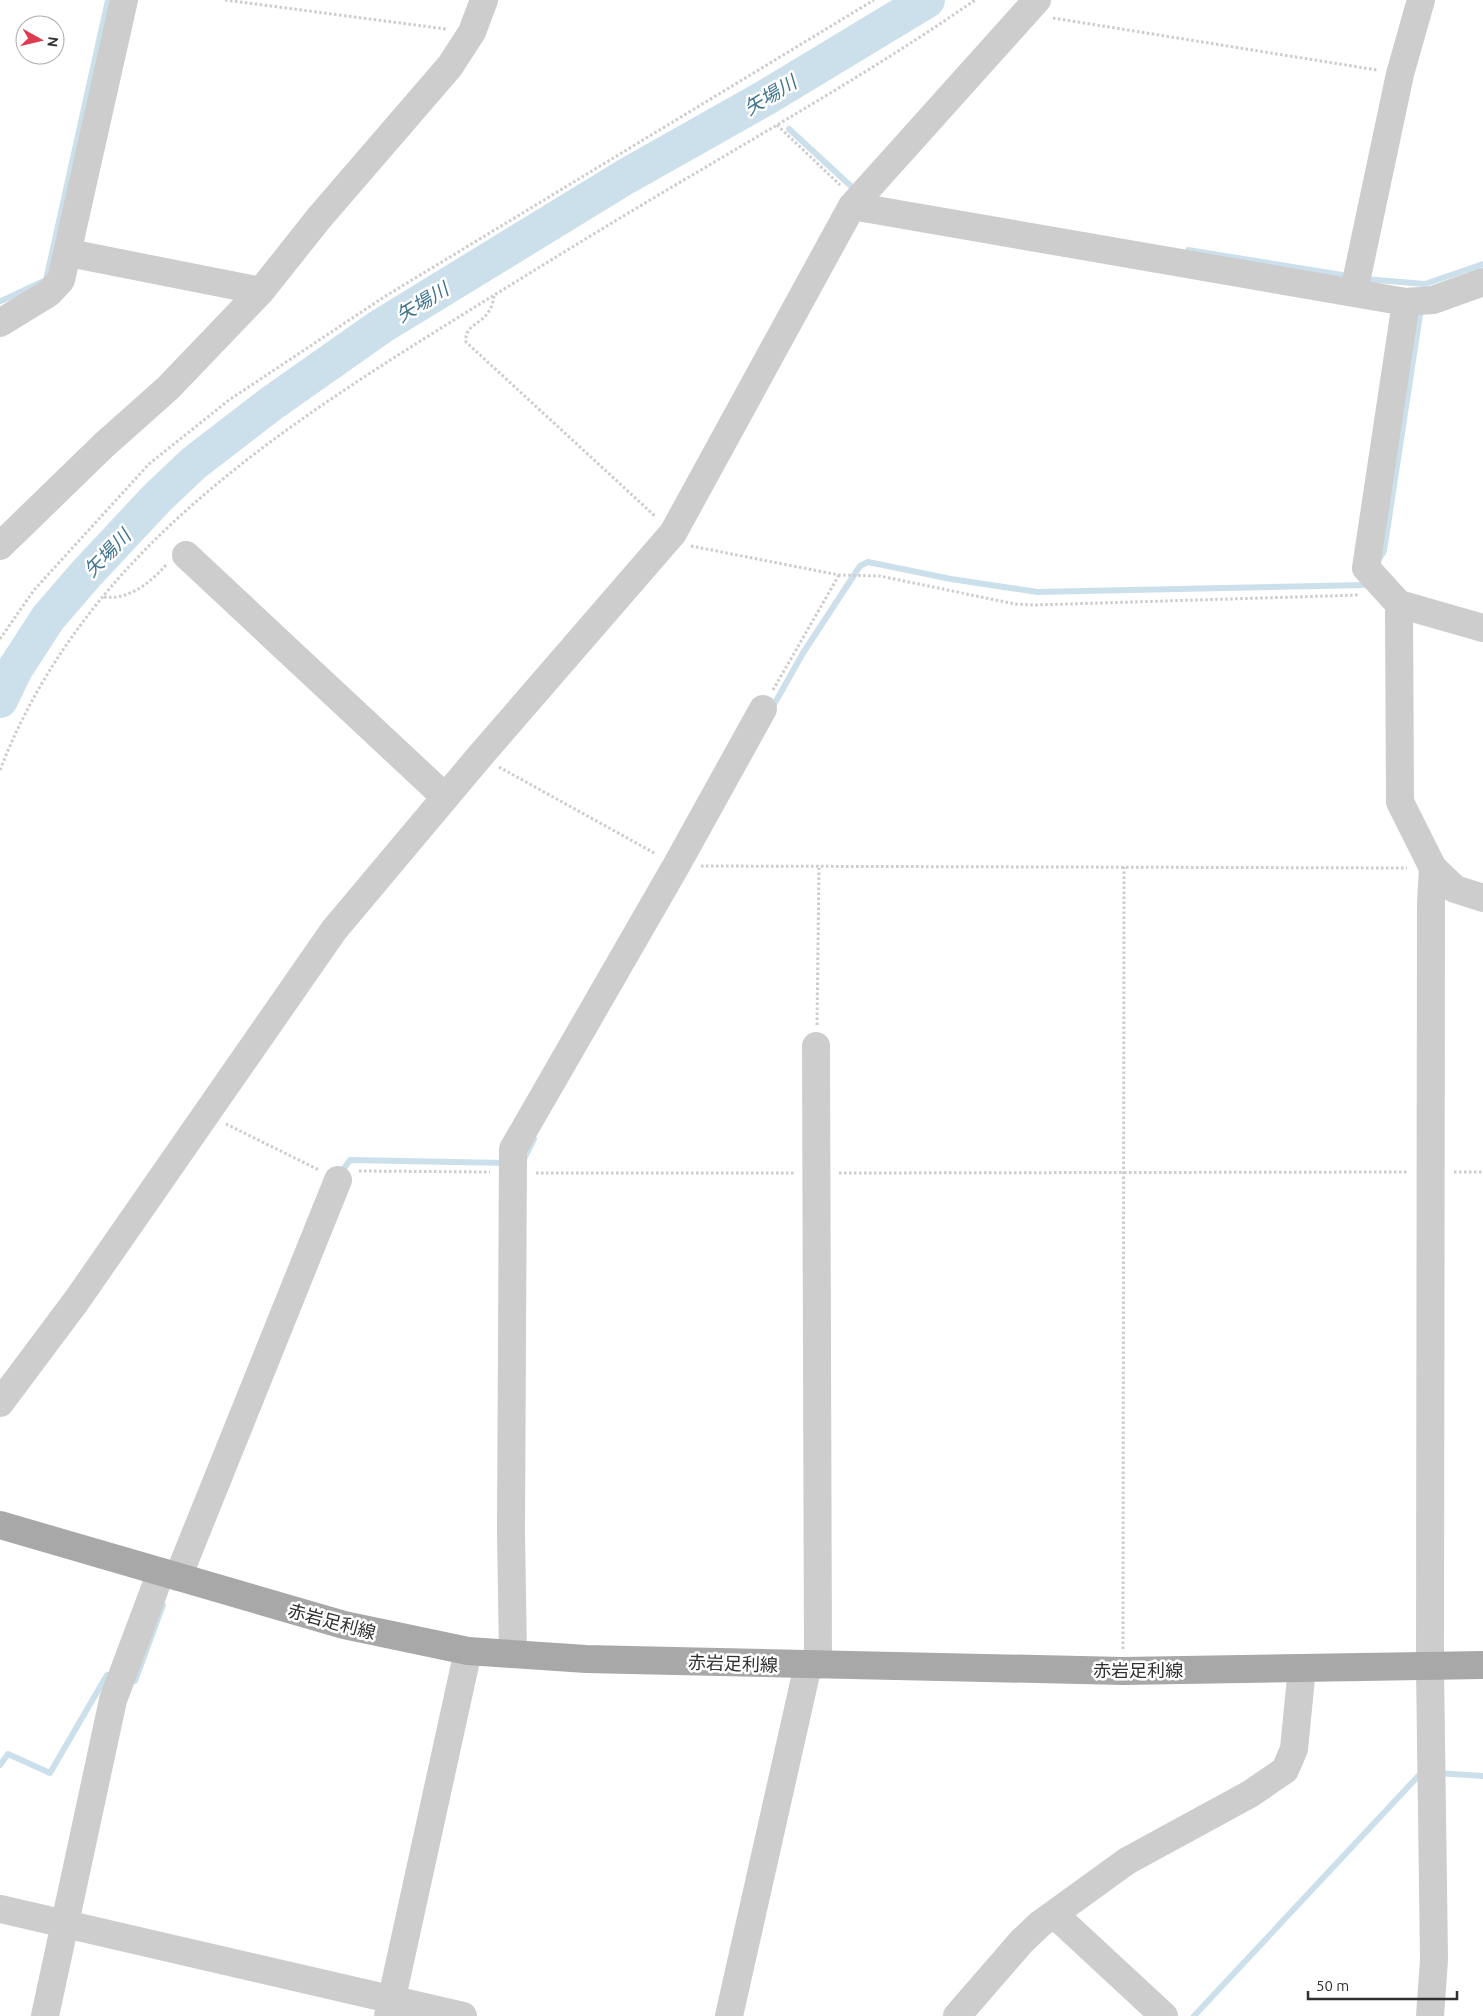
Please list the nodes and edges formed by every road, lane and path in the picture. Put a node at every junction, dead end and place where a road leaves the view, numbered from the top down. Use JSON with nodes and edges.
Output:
{"nodes":[{"id":1,"x":124,"y":0,"type":"edge"},
{"id":2,"x":225,"y":0,"type":"edge"},
{"id":3,"x":484,"y":0,"type":"edge"},
{"id":4,"x":874,"y":0,"type":"edge"},
{"id":5,"x":975,"y":0,"type":"edge"},
{"id":6,"x":1421,"y":0,"type":"edge"},
{"id":7,"x":1030,"y":6,"type":"edge"},
{"id":8,"x":472,"y":32,"type":"junction"},
{"id":9,"x":1400,"y":74,"type":"junction"},
{"id":10,"x":776,"y":125,"type":"junction"},
{"id":11,"x":852,"y":206,"type":"junction"},
{"id":12,"x":69,"y":253,"type":"junction"},
{"id":13,"x":1483,"y":282,"type":"edge"},
{"id":14,"x":261,"y":291,"type":"junction"},
{"id":15,"x":1354,"y":291,"type":"junction"},
{"id":16,"x":494,"y":295,"type":"junction"},
{"id":17,"x":1406,"y":302,"type":"junction"},
{"id":18,"x":0,"y":323,"type":"edge"},
{"id":19,"x":673,"y":533,"type":"junction"},
{"id":20,"x":0,"y":546,"type":"edge"},
{"id":21,"x":186,"y":555,"type":"joint"},
{"id":22,"x":839,"y":575,"type":"junction"},
{"id":23,"x":103,"y":597,"type":"junction"},
{"id":24,"x":1393,"y":599,"type":"junction"},
{"id":25,"x":1483,"y":628,"type":"edge"},
{"id":26,"x":0,"y":639,"type":"edge"},
{"id":27,"x":763,"y":709,"type":"joint"},
{"id":28,"x":480,"y":756,"type":"junction"},
{"id":29,"x":0,"y":770,"type":"edge"},
{"id":30,"x":445,"y":797,"type":"junction"},
{"id":31,"x":676,"y":866,"type":"junction"},
{"id":32,"x":1124,"y":867,"type":"junction"},
{"id":33,"x":819,"y":868,"type":"junction"},
{"id":34,"x":1433,"y":868,"type":"junction"},
{"id":35,"x":1483,"y":898,"type":"edge"},
{"id":36,"x":816,"y":1046,"type":"joint"},
{"id":37,"x":338,"y":1180,"type":"dead end"},
{"id":38,"x":0,"y":1403,"type":"edge"},
{"id":39,"x":0,"y":1525,"type":"edge"},
{"id":40,"x":170,"y":1574,"type":"junction"},
{"id":41,"x":468,"y":1652,"type":"junction"},
{"id":42,"x":512,"y":1654,"type":"junction"},
{"id":43,"x":813,"y":1665,"type":"junction"},
{"id":44,"x":1483,"y":1665,"type":"edge"},
{"id":45,"x":1430,"y":1667,"type":"junction"},
{"id":46,"x":1302,"y":1668,"type":"junction"},
{"id":47,"x":1123,"y":1670,"type":"junction"},
{"id":48,"x":0,"y":1909,"type":"edge"},
{"id":49,"x":1054,"y":1914,"type":"junction"},
{"id":50,"x":65,"y":1925,"type":"junction"},
{"id":51,"x":390,"y":2008,"type":"edge"},
{"id":52,"x":44,"y":2016,"type":"edge"},
{"id":53,"x":463,"y":2016,"type":"edge"},
{"id":54,"x":729,"y":2016,"type":"edge"},
{"id":55,"x":957,"y":2016,"type":"edge"},
{"id":56,"x":1164,"y":2016,"type":"edge"},
{"id":57,"x":1430,"y":2016,"type":"edge"}],
"edges":[{"from":1,"to":12,"type":"street"},
{"from":2,"to":8,"type":"path"},
{"from":3,"to":8,"type":"street"},
{"from":4,"to":26,"type":"path"},
{"from":5,"to":10,"type":"path"},
{"from":6,"to":9,"type":"street"},
{"from":7,"to":9,"type":"path"},
{"from":7,"to":11,"type":"street"},
{"from":8,"to":14,"type":"street"},
{"from":9,"to":15,"type":"street"},
{"from":10,"to":11,"type":"path"},
{"from":10,"to":16,"type":"path"},
{"from":11,"to":15,"type":"street"},
{"from":11,"to":19,"type":"street"},
{"from":12,"to":14,"type":"street"},
{"from":12,"to":18,"type":"street"},
{"from":13,"to":17,"type":"street"},
{"from":14,"to":20,"type":"street"},
{"from":15,"to":17,"type":"street"},
{"from":16,"to":19,"type":"path"},
{"from":16,"to":23,"type":"path"},
{"from":17,"to":24,"type":"street"},
{"from":19,"to":22,"type":"path"},
{"from":19,"to":28,"type":"street"},
{"from":21,"to":23,"type":"path"},
{"from":21,"to":30,"type":"street"},
{"from":22,"to":24,"type":"path"},
{"from":22,"to":27,"type":"path"},
{"from":23,"to":29,"type":"path"},
{"from":24,"to":25,"type":"street"},
{"from":24,"to":34,"type":"street"},
{"from":27,"to":31,"type":"street"},
{"from":28,"to":30,"type":"street"},
{"from":28,"to":31,"type":"path"},
{"from":30,"to":38,"type":"street"},
{"from":31,"to":33,"type":"path"},
{"from":31,"to":42,"type":"street"},
{"from":32,"to":33,"type":"path"},
{"from":32,"to":34,"type":"path"},
{"from":32,"to":47,"type":"path"},
{"from":33,"to":36,"type":"path"},
{"from":34,"to":35,"type":"street"},
{"from":34,"to":45,"type":"street"},
{"from":36,"to":43,"type":"street"},
{"from":37,"to":40,"type":"street"},
{"from":39,"to":40,"type":"main road","name":"赤岩足利線"},
{"from":40,"to":41,"type":"main road","name":"赤岩足利線"},
{"from":40,"to":50,"type":"street"},
{"from":41,"to":42,"type":"main road","name":"赤岩足利線"},
{"from":41,"to":51,"type":"street"},
{"from":42,"to":43,"type":"main road","name":"赤岩足利線"},
{"from":43,"to":47,"type":"main road","name":"赤岩足利線"},
{"from":43,"to":54,"type":"street"},
{"from":44,"to":45,"type":"main road","name":"赤岩足利線"},
{"from":45,"to":46,"type":"main road","name":"赤岩足利線"},
{"from":45,"to":57,"type":"street"},
{"from":46,"to":47,"type":"main road","name":"赤岩足利線"},
{"from":46,"to":49,"type":"street"},
{"from":48,"to":50,"type":"street"},
{"from":49,"to":55,"type":"street"},
{"from":49,"to":56,"type":"street"},
{"from":50,"to":51,"type":"street"},
{"from":50,"to":52,"type":"street"},
{"from":51,"to":53,"type":"street"}]}
